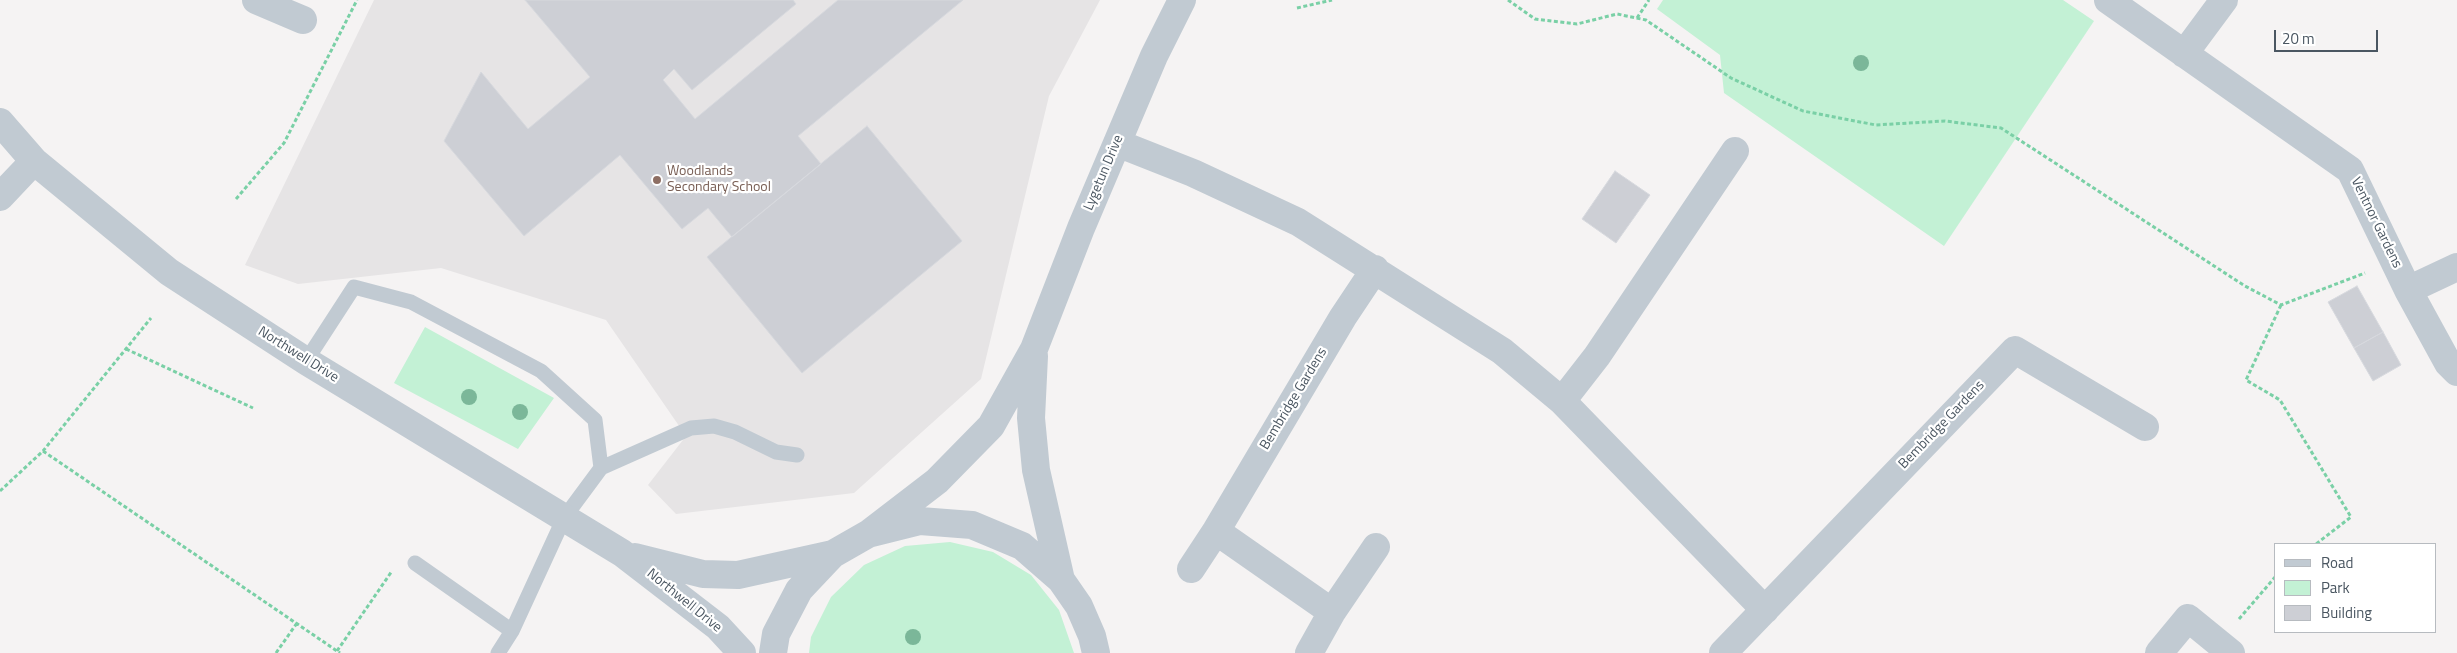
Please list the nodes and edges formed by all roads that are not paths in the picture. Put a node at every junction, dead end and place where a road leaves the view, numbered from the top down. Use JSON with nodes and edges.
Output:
{"nodes":[{"id":1,"x":256,"y":0,"type":"edge"},
{"id":2,"x":1182,"y":0,"type":"edge"},
{"id":3,"x":2108,"y":0,"type":"edge"},
{"id":4,"x":2224,"y":0,"type":"edge"},
{"id":5,"x":303,"y":20,"type":"dead end"},
{"id":6,"x":2184,"y":54,"type":"junction"},
{"id":7,"x":0,"y":122,"type":"edge"},
{"id":8,"x":1117,"y":143,"type":"junction"},
{"id":9,"x":1735,"y":151,"type":"dead end"},
{"id":10,"x":34,"y":161,"type":"junction"},
{"id":11,"x":0,"y":197,"type":"edge"},
{"id":12,"x":2457,"y":267,"type":"edge"},
{"id":13,"x":1375,"y":270,"type":"junction"},
{"id":14,"x":2408,"y":290,"type":"junction"},
{"id":15,"x":1034,"y":349,"type":"junction"},
{"id":16,"x":306,"y":361,"type":"junction"},
{"id":17,"x":2457,"y":372,"type":"edge"},
{"id":18,"x":1562,"y":401,"type":"junction"},
{"id":19,"x":2145,"y":427,"type":"dead end"},
{"id":20,"x":797,"y":455,"type":"dead end"},
{"id":21,"x":601,"y":468,"type":"junction"},
{"id":22,"x":564,"y":518,"type":"junction"},
{"id":23,"x":1216,"y":531,"type":"junction"},
{"id":24,"x":868,"y":534,"type":"junction"},
{"id":25,"x":1376,"y":547,"type":"dead end"},
{"id":26,"x":622,"y":553,"type":"junction"},
{"id":27,"x":833,"y":554,"type":"junction"},
{"id":28,"x":415,"y":563,"type":"road end"},
{"id":29,"x":1191,"y":569,"type":"dead end"},
{"id":30,"x":1061,"y":580,"type":"junction"},
{"id":31,"x":1765,"y":610,"type":"junction"},
{"id":32,"x":1332,"y":612,"type":"junction"},
{"id":33,"x":512,"y":631,"type":"junction"},
{"id":34,"x":2225,"y":648,"type":"edge"},
{"id":35,"x":498,"y":653,"type":"edge"},
{"id":36,"x":742,"y":653,"type":"edge"},
{"id":37,"x":772,"y":653,"type":"edge"},
{"id":38,"x":1096,"y":653,"type":"edge"},
{"id":39,"x":1310,"y":653,"type":"edge"},
{"id":40,"x":1723,"y":653,"type":"edge"},
{"id":41,"x":2159,"y":653,"type":"edge"}],
"edges":[{"from":1,"to":5,"type":"street"},
{"from":2,"to":8,"type":"street","name":"Lygetun Drive"},
{"from":3,"to":6,"type":"street","name":"Ventnor Gardens"},
{"from":4,"to":6,"type":"street"},
{"from":6,"to":14,"type":"street","name":"Ventnor Gardens"},
{"from":7,"to":10,"type":"street","name":"Northwell Drive"},
{"from":8,"to":13,"type":"street"},
{"from":8,"to":15,"type":"street","name":"Lygetun Drive"},
{"from":9,"to":18,"type":"street"},
{"from":10,"to":11,"type":"street"},
{"from":10,"to":16,"type":"street","name":"Northwell Drive"},
{"from":12,"to":14,"type":"street"},
{"from":13,"to":18,"type":"street"},
{"from":13,"to":23,"type":"street","name":"Bembridge Gardens"},
{"from":14,"to":17,"type":"street","name":"Ventnor Gardens"},
{"from":15,"to":24,"type":"street"},
{"from":15,"to":30,"type":"street"},
{"from":16,"to":21,"type":"lane"},
{"from":16,"to":22,"type":"street","name":"Northwell Drive"},
{"from":18,"to":31,"type":"street"},
{"from":19,"to":31,"type":"street","name":"Bembridge Gardens"},
{"from":20,"to":21,"type":"lane"},
{"from":21,"to":22,"type":"lane"},
{"from":22,"to":26,"type":"street","name":"Northwell Drive"},
{"from":22,"to":33,"type":"lane"},
{"from":23,"to":29,"type":"street","name":"Bembridge Gardens"},
{"from":23,"to":32,"type":"street"},
{"from":24,"to":27,"type":"street"},
{"from":24,"to":30,"type":"street"},
{"from":25,"to":32,"type":"street"},
{"from":26,"to":27,"type":"street","name":"Northwell Drive"},
{"from":26,"to":36,"type":"street","name":"Northwell Drive"},
{"from":27,"to":37,"type":"street"},
{"from":28,"to":33,"type":"lane"},
{"from":30,"to":38,"type":"street"},
{"from":31,"to":40,"type":"street","name":"Bembridge Gardens"},
{"from":32,"to":39,"type":"street"},
{"from":33,"to":35,"type":"lane"},
{"from":34,"to":41,"type":"street"}]}
